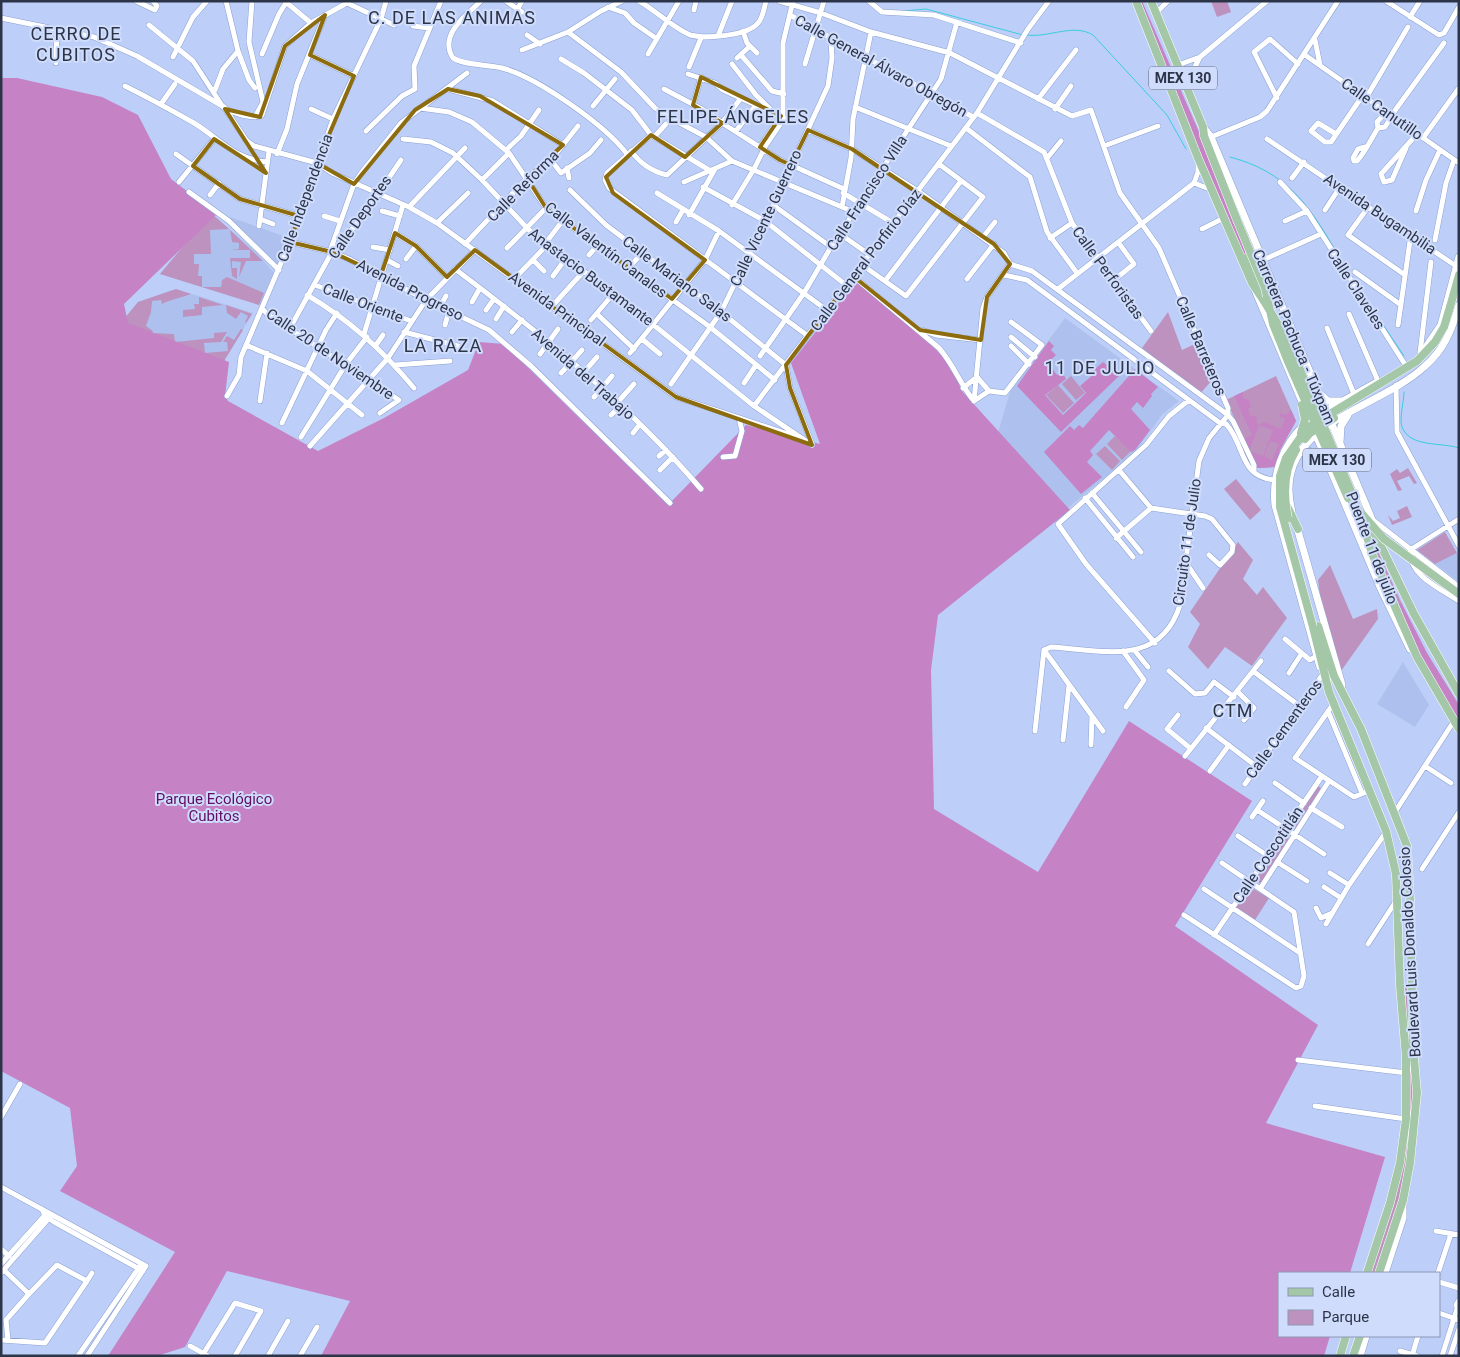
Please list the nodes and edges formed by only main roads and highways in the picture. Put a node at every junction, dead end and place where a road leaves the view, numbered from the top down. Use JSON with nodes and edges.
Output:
{"nodes":[{"id":1,"x":1136,"y":1,"type":"edge"},
{"id":2,"x":1145,"y":1,"type":"edge"},
{"id":3,"x":1151,"y":1,"type":"edge"},
{"id":4,"x":1162,"y":28,"type":"junction"},
{"id":5,"x":1237,"y":220,"type":"joint"},
{"id":6,"x":1235,"y":242,"type":"junction"},
{"id":7,"x":1459,"y":275,"type":"edge"},
{"id":8,"x":1272,"y":286,"type":"road end"},
{"id":9,"x":1459,"y":290,"type":"edge"},
{"id":10,"x":1264,"y":301,"type":"joint"},
{"id":11,"x":1454,"y":306,"type":"edge"},
{"id":12,"x":1289,"y":369,"type":"junction"},
{"id":13,"x":1358,"y":508,"type":"junction"},
{"id":14,"x":1360,"y":519,"type":"joint"},
{"id":15,"x":1298,"y":529,"type":"road end"},
{"id":16,"x":1459,"y":594,"type":"edge"},
{"id":17,"x":1402,"y":623,"type":"joint"},
{"id":18,"x":1316,"y":627,"type":"junction"},
{"id":19,"x":1456,"y":684,"type":"edge"},
{"id":20,"x":1459,"y":694,"type":"edge"},
{"id":21,"x":1459,"y":729,"type":"edge"},
{"id":22,"x":1398,"y":912,"type":"junction"},
{"id":23,"x":1411,"y":970,"type":"junction"},
{"id":24,"x":1400,"y":985,"type":"junction"},
{"id":25,"x":1413,"y":1046,"type":"junction"},
{"id":26,"x":1367,"y":1272,"type":"edge"},
{"id":27,"x":1379,"y":1272,"type":"edge"},
{"id":28,"x":1346,"y":1337,"type":"edge"},
{"id":29,"x":1360,"y":1337,"type":"edge"},
{"id":30,"x":1340,"y":1356,"type":"edge"},
{"id":31,"x":1353,"y":1356,"type":"edge"}],
"edges":[{"from":1,"to":6,"type":"main road","name":"Carretera Pachuca - Túxpam","number":"MEX 130"},
{"from":2,"to":4,"type":"main road"},
{"from":3,"to":4,"type":"main road","name":"Carretera Pachuca - Túxpam","number":"MEX 130"},
{"from":4,"to":5,"type":"main road","name":"Carretera Pachuca - Túxpam","number":"MEX 130"},
{"from":5,"to":12,"type":"main road","name":"Puente 11 de julio","number":"MEX 130","bridge":true},
{"from":6,"to":8,"type":"main road"},
{"from":6,"to":10,"type":"main road","name":"Carretera Pachuca - Túxpam","number":"MEX 130"},
{"from":7,"to":11,"type":"main road"},
{"from":9,"to":11,"type":"main road"},
{"from":10,"to":13,"type":"main road","name":"Puente 11 de julio","number":"MEX 130","bridge":true},
{"from":11,"to":18,"type":"main road","bridge":true},
{"from":12,"to":14,"type":"main road","name":"Puente 11 de julio","number":"MEX 130","bridge":true},
{"from":12,"to":15,"type":"main road","bridge":true},
{"from":13,"to":16,"type":"main road","bridge":true},
{"from":13,"to":17,"type":"main road","name":"Puente 11 de julio","number":"MEX 130","bridge":true},
{"from":14,"to":19,"type":"main road","name":"Carretera Pachuca - Túxpam","number":"MEX 130"},
{"from":17,"to":21,"type":"main road","name":"Carretera Pachuca - Túxpam","number":"MEX 130"},
{"from":18,"to":22,"type":"main road","name":"Boulevard Luis Donaldo Colosio"},
{"from":18,"to":23,"type":"main road","name":"Boulevard Luis Donaldo Colosio"},
{"from":19,"to":20,"type":"main road","name":"Carretera Pachuca - Túxpam","number":"MEX 130"},
{"from":22,"to":23,"type":"main road"},
{"from":22,"to":24,"type":"main road","name":"Boulevard Luis Donaldo Colosio"},
{"from":23,"to":25,"type":"main road","name":"Boulevard Luis Donaldo Colosio"},
{"from":24,"to":25,"type":"main road"},
{"from":24,"to":26,"type":"main road","name":"Boulevard Luis Donaldo Colosio"},
{"from":25,"to":27,"type":"main road","name":"Boulevard Luis Donaldo Colosio"},
{"from":28,"to":30,"type":"main road"},
{"from":29,"to":31,"type":"main road"}]}
